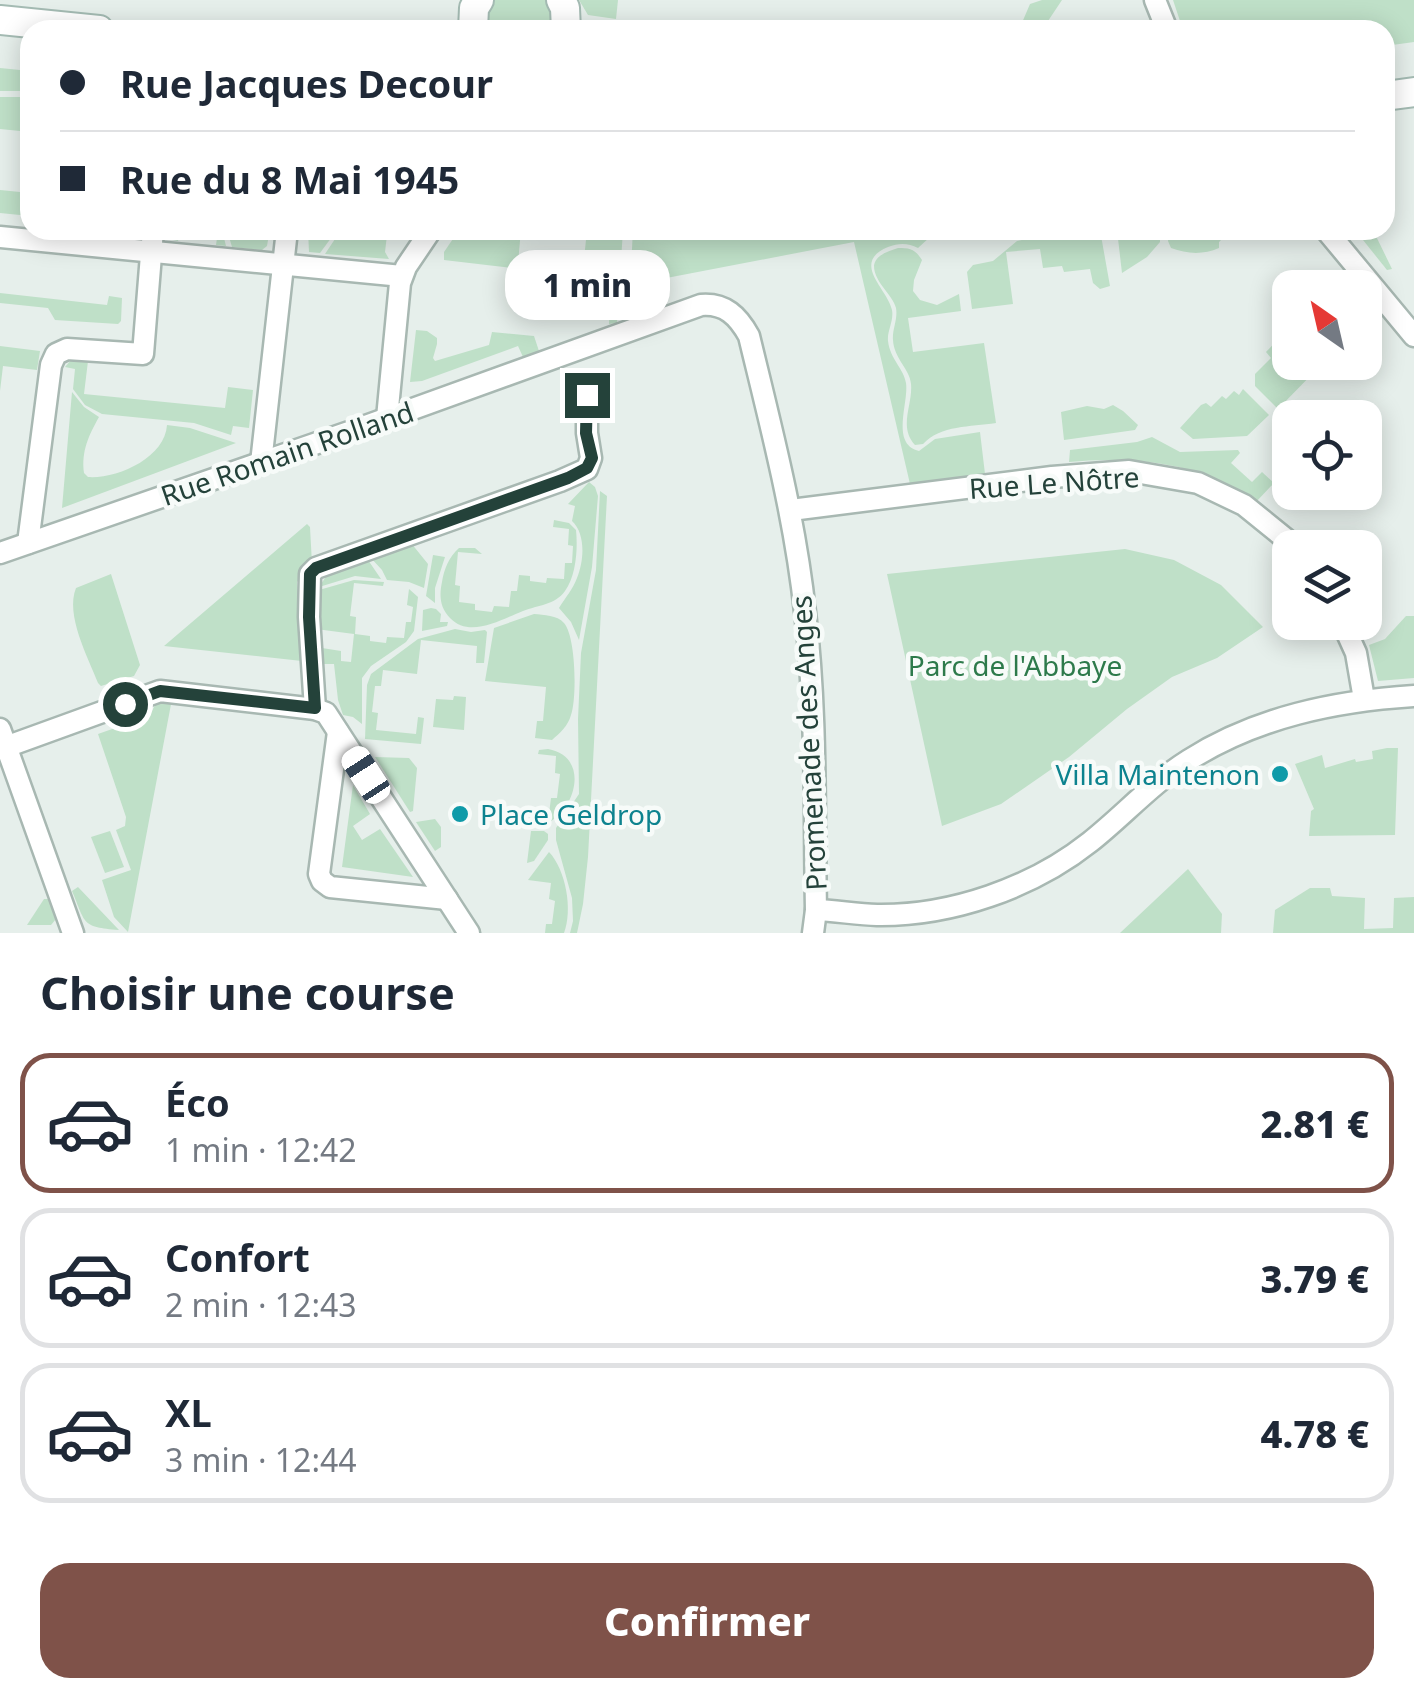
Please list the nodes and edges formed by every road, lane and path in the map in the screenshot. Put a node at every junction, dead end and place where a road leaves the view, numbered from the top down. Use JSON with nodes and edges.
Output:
{"nodes":[{"id":1,"x":28,"y":240,"type":"edge"},
{"id":2,"x":153,"y":240,"type":"edge"},
{"id":3,"x":286,"y":240,"type":"edge"},
{"id":4,"x":425,"y":240,"type":"edge"},
{"id":5,"x":1334,"y":240,"type":"edge"},
{"id":6,"x":151,"y":253,"type":"junction"},
{"id":7,"x":284,"y":264,"type":"junction"},
{"id":8,"x":402,"y":276,"type":"junction"},
{"id":9,"x":1414,"y":336,"type":"edge"},
{"id":10,"x":574,"y":351,"type":"joint"},
{"id":11,"x":587,"y":395,"type":"dead end"},
{"id":12,"x":387,"y":418,"type":"junction"},
{"id":13,"x":261,"y":462,"type":"junction"},
{"id":14,"x":791,"y":510,"type":"junction"},
{"id":15,"x":1274,"y":530,"type":"edge"},
{"id":16,"x":28,"y":544,"type":"junction"},
{"id":17,"x":0,"y":553,"type":"edge"},
{"id":18,"x":1350,"y":640,"type":"edge"},
{"id":19,"x":1414,"y":696,"type":"edge"},
{"id":20,"x":1364,"y":700,"type":"junction"},
{"id":21,"x":315,"y":708,"type":"junction"},
{"id":22,"x":338,"y":732,"type":"junction"},
{"id":23,"x":2,"y":742,"type":"edge"},
{"id":24,"x":447,"y":899,"type":"junction"},
{"id":25,"x":816,"y":910,"type":"junction"},
{"id":26,"x":72,"y":933,"type":"edge"},
{"id":27,"x":469,"y":933,"type":"edge"},
{"id":28,"x":813,"y":933,"type":"edge"}],
"edges":[{"from":1,"to":6,"type":"street"},
{"from":2,"to":6,"type":"street"},
{"from":3,"to":7,"type":"street"},
{"from":4,"to":8,"type":"street"},
{"from":5,"to":9,"type":"street"},
{"from":6,"to":7,"type":"street"},
{"from":6,"to":16,"type":"street"},
{"from":7,"to":8,"type":"street"},
{"from":7,"to":13,"type":"street"},
{"from":8,"to":12,"type":"street"},
{"from":10,"to":12,"type":"street","name":"Rue Romain Rolland"},
{"from":10,"to":14,"type":"street","name":"Promenade des Anges"},
{"from":11,"to":21,"type":"street"},
{"from":12,"to":13,"type":"street","name":"Rue Romain Rolland"},
{"from":13,"to":16,"type":"street","name":"Rue Romain Rolland"},
{"from":14,"to":15,"type":"street","name":"Rue Le Nôtre"},
{"from":14,"to":25,"type":"street","name":"Promenade des Anges"},
{"from":16,"to":17,"type":"street","name":"Rue Romain Rolland"},
{"from":18,"to":20,"type":"street"},
{"from":19,"to":20,"type":"street"},
{"from":20,"to":25,"type":"street"},
{"from":21,"to":22,"type":"street"},
{"from":21,"to":23,"type":"street"},
{"from":22,"to":24,"type":"street"},
{"from":22,"to":24,"type":"street"},
{"from":23,"to":26,"type":"street"},
{"from":24,"to":27,"type":"street"},
{"from":25,"to":28,"type":"street","name":"Promenade des Anges"}]}
